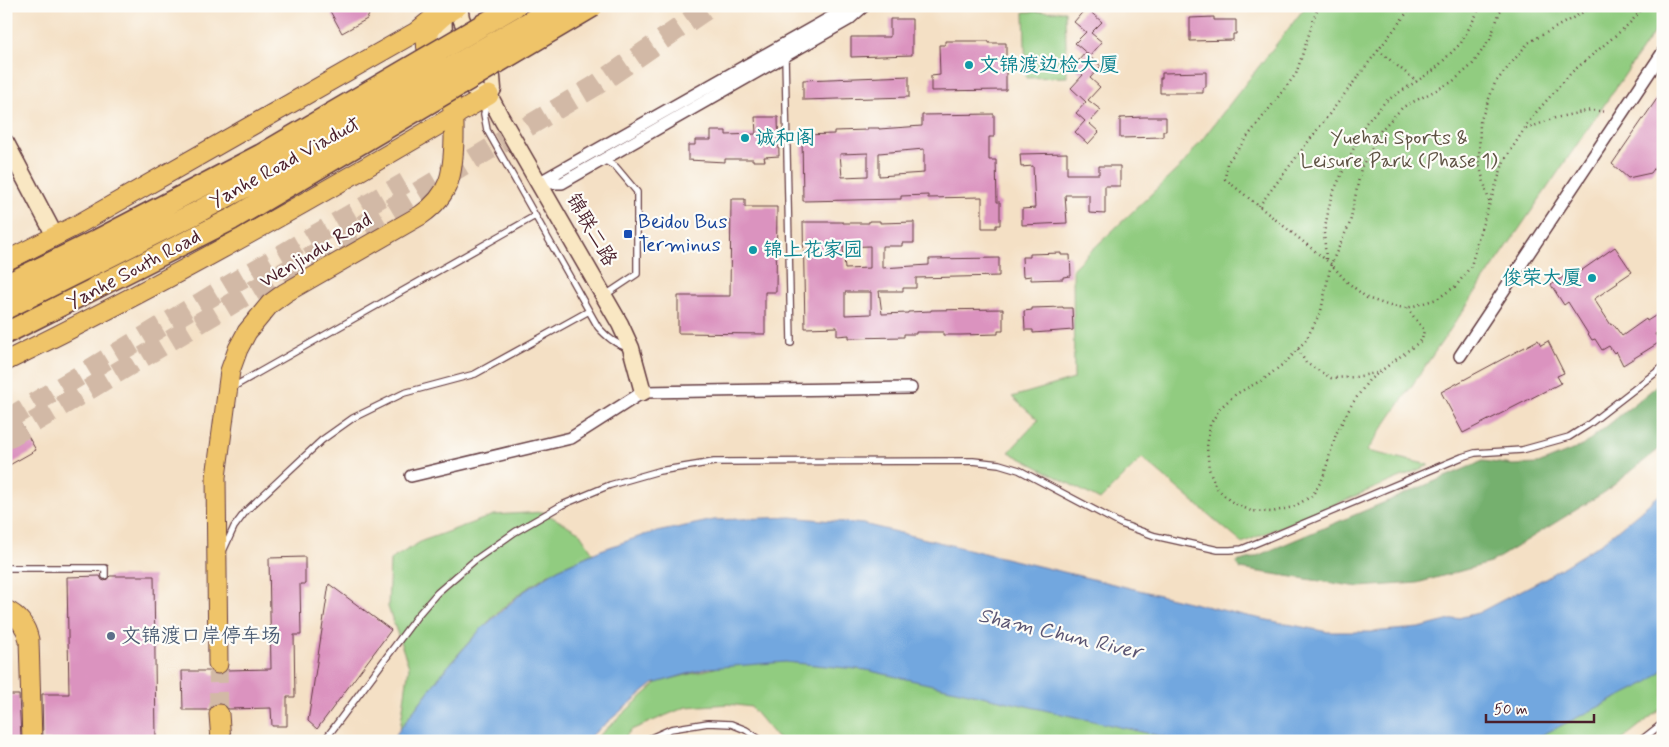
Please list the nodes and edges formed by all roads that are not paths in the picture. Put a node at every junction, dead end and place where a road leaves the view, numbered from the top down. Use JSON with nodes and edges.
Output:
{"nodes":[{"id":1,"x":515,"y":6,"type":"edge"},
{"id":2,"x":557,"y":6,"type":"edge"},
{"id":3,"x":593,"y":6,"type":"edge"},
{"id":4,"x":851,"y":6,"type":"edge"},
{"id":5,"x":864,"y":6,"type":"edge"},
{"id":6,"x":449,"y":8,"type":"edge"},
{"id":7,"x":783,"y":44,"type":"junction"},
{"id":8,"x":1663,"y":52,"type":"edge"},
{"id":9,"x":785,"y":56,"type":"junction"},
{"id":10,"x":489,"y":95,"type":"junction"},
{"id":11,"x":454,"y":116,"type":"junction"},
{"id":12,"x":6,"y":143,"type":"edge"},
{"id":13,"x":591,"y":154,"type":"junction"},
{"id":14,"x":603,"y":160,"type":"junction"},
{"id":15,"x":539,"y":183,"type":"junction"},
{"id":16,"x":535,"y":216,"type":"junction"},
{"id":17,"x":55,"y":236,"type":"junction"},
{"id":18,"x":6,"y":261,"type":"edge"},
{"id":19,"x":6,"y":284,"type":"edge"},
{"id":20,"x":604,"y":296,"type":"junction"},
{"id":21,"x":6,"y":308,"type":"edge"},
{"id":22,"x":590,"y":311,"type":"junction"},
{"id":23,"x":6,"y":333,"type":"edge"},
{"id":24,"x":791,"y":343,"type":"dead end"},
{"id":25,"x":631,"y":348,"type":"junction"},
{"id":26,"x":1460,"y":356,"type":"dead end"},
{"id":27,"x":6,"y":361,"type":"edge"},
{"id":28,"x":1663,"y":367,"type":"edge"},
{"id":29,"x":911,"y":388,"type":"dead end"},
{"id":30,"x":226,"y":391,"type":"junction"},
{"id":31,"x":643,"y":392,"type":"junction"},
{"id":32,"x":411,"y":476,"type":"dead end"},
{"id":33,"x":6,"y":568,"type":"edge"},
{"id":34,"x":105,"y":576,"type":"dead end"},
{"id":35,"x":217,"y":576,"type":"junction"},
{"id":36,"x":6,"y":610,"type":"edge"},
{"id":37,"x":218,"y":664,"type":"tunnel mouth"},
{"id":38,"x":219,"y":714,"type":"tunnel mouth"},
{"id":39,"x":1663,"y":723,"type":"edge"},
{"id":40,"x":32,"y":741,"type":"edge"},
{"id":41,"x":221,"y":741,"type":"edge"},
{"id":42,"x":324,"y":741,"type":"edge"},
{"id":43,"x":644,"y":741,"type":"edge"},
{"id":44,"x":762,"y":741,"type":"edge"},
{"id":45,"x":1640,"y":741,"type":"edge"}],
"edges":[{"from":1,"to":19,"type":"highway","name":"Yanhe Road Viaduct","bridge":true},
{"from":2,"to":21,"type":"highway","name":"Yanhe Road Viaduct","bridge":true},
{"from":3,"to":23,"type":"highway","bridge":true},
{"from":4,"to":7,"type":"street"},
{"from":5,"to":9,"type":"street"},
{"from":6,"to":10,"type":"street"},
{"from":6,"to":10,"type":"street"},
{"from":6,"to":11,"type":"main road","name":"Wenjindu Road"},
{"from":6,"to":17,"type":"main road"},
{"from":7,"to":9,"type":"lane"},
{"from":7,"to":13,"type":"street"},
{"from":8,"to":26,"type":"street"},
{"from":9,"to":14,"type":"street"},
{"from":9,"to":24,"type":"lane"},
{"from":10,"to":11,"type":"main road","name":"Yanhe South Road"},
{"from":10,"to":15,"type":"street","name":"锦联二路"},
{"from":10,"to":16,"type":"lane"},
{"from":11,"to":27,"type":"main road","name":"Yanhe South Road"},
{"from":11,"to":30,"type":"main road","name":"Wenjindu Road"},
{"from":12,"to":17,"type":"street"},
{"from":13,"to":14,"type":"lane"},
{"from":13,"to":15,"type":"street"},
{"from":14,"to":15,"type":"street"},
{"from":14,"to":20,"type":"lane"},
{"from":15,"to":20,"type":"street","name":"锦联二路"},
{"from":16,"to":22,"type":"lane"},
{"from":16,"to":30,"type":"lane"},
{"from":17,"to":18,"type":"main road"},
{"from":20,"to":25,"type":"street","name":"锦联二路"},
{"from":22,"to":25,"type":"lane"},
{"from":22,"to":35,"type":"lane"},
{"from":25,"to":31,"type":"street","name":"锦联二路"},
{"from":28,"to":42,"type":"lane"},
{"from":29,"to":31,"type":"street"},
{"from":30,"to":35,"type":"main road","name":"Wenjindu Road"},
{"from":31,"to":32,"type":"street"},
{"from":33,"to":34,"type":"lane"},
{"from":35,"to":37,"type":"main road","name":"Wenjindu Road"},
{"from":36,"to":40,"type":"main road"},
{"from":38,"to":41,"type":"main road"},
{"from":39,"to":45,"type":"lane"},
{"from":43,"to":44,"type":"lane"}]}
